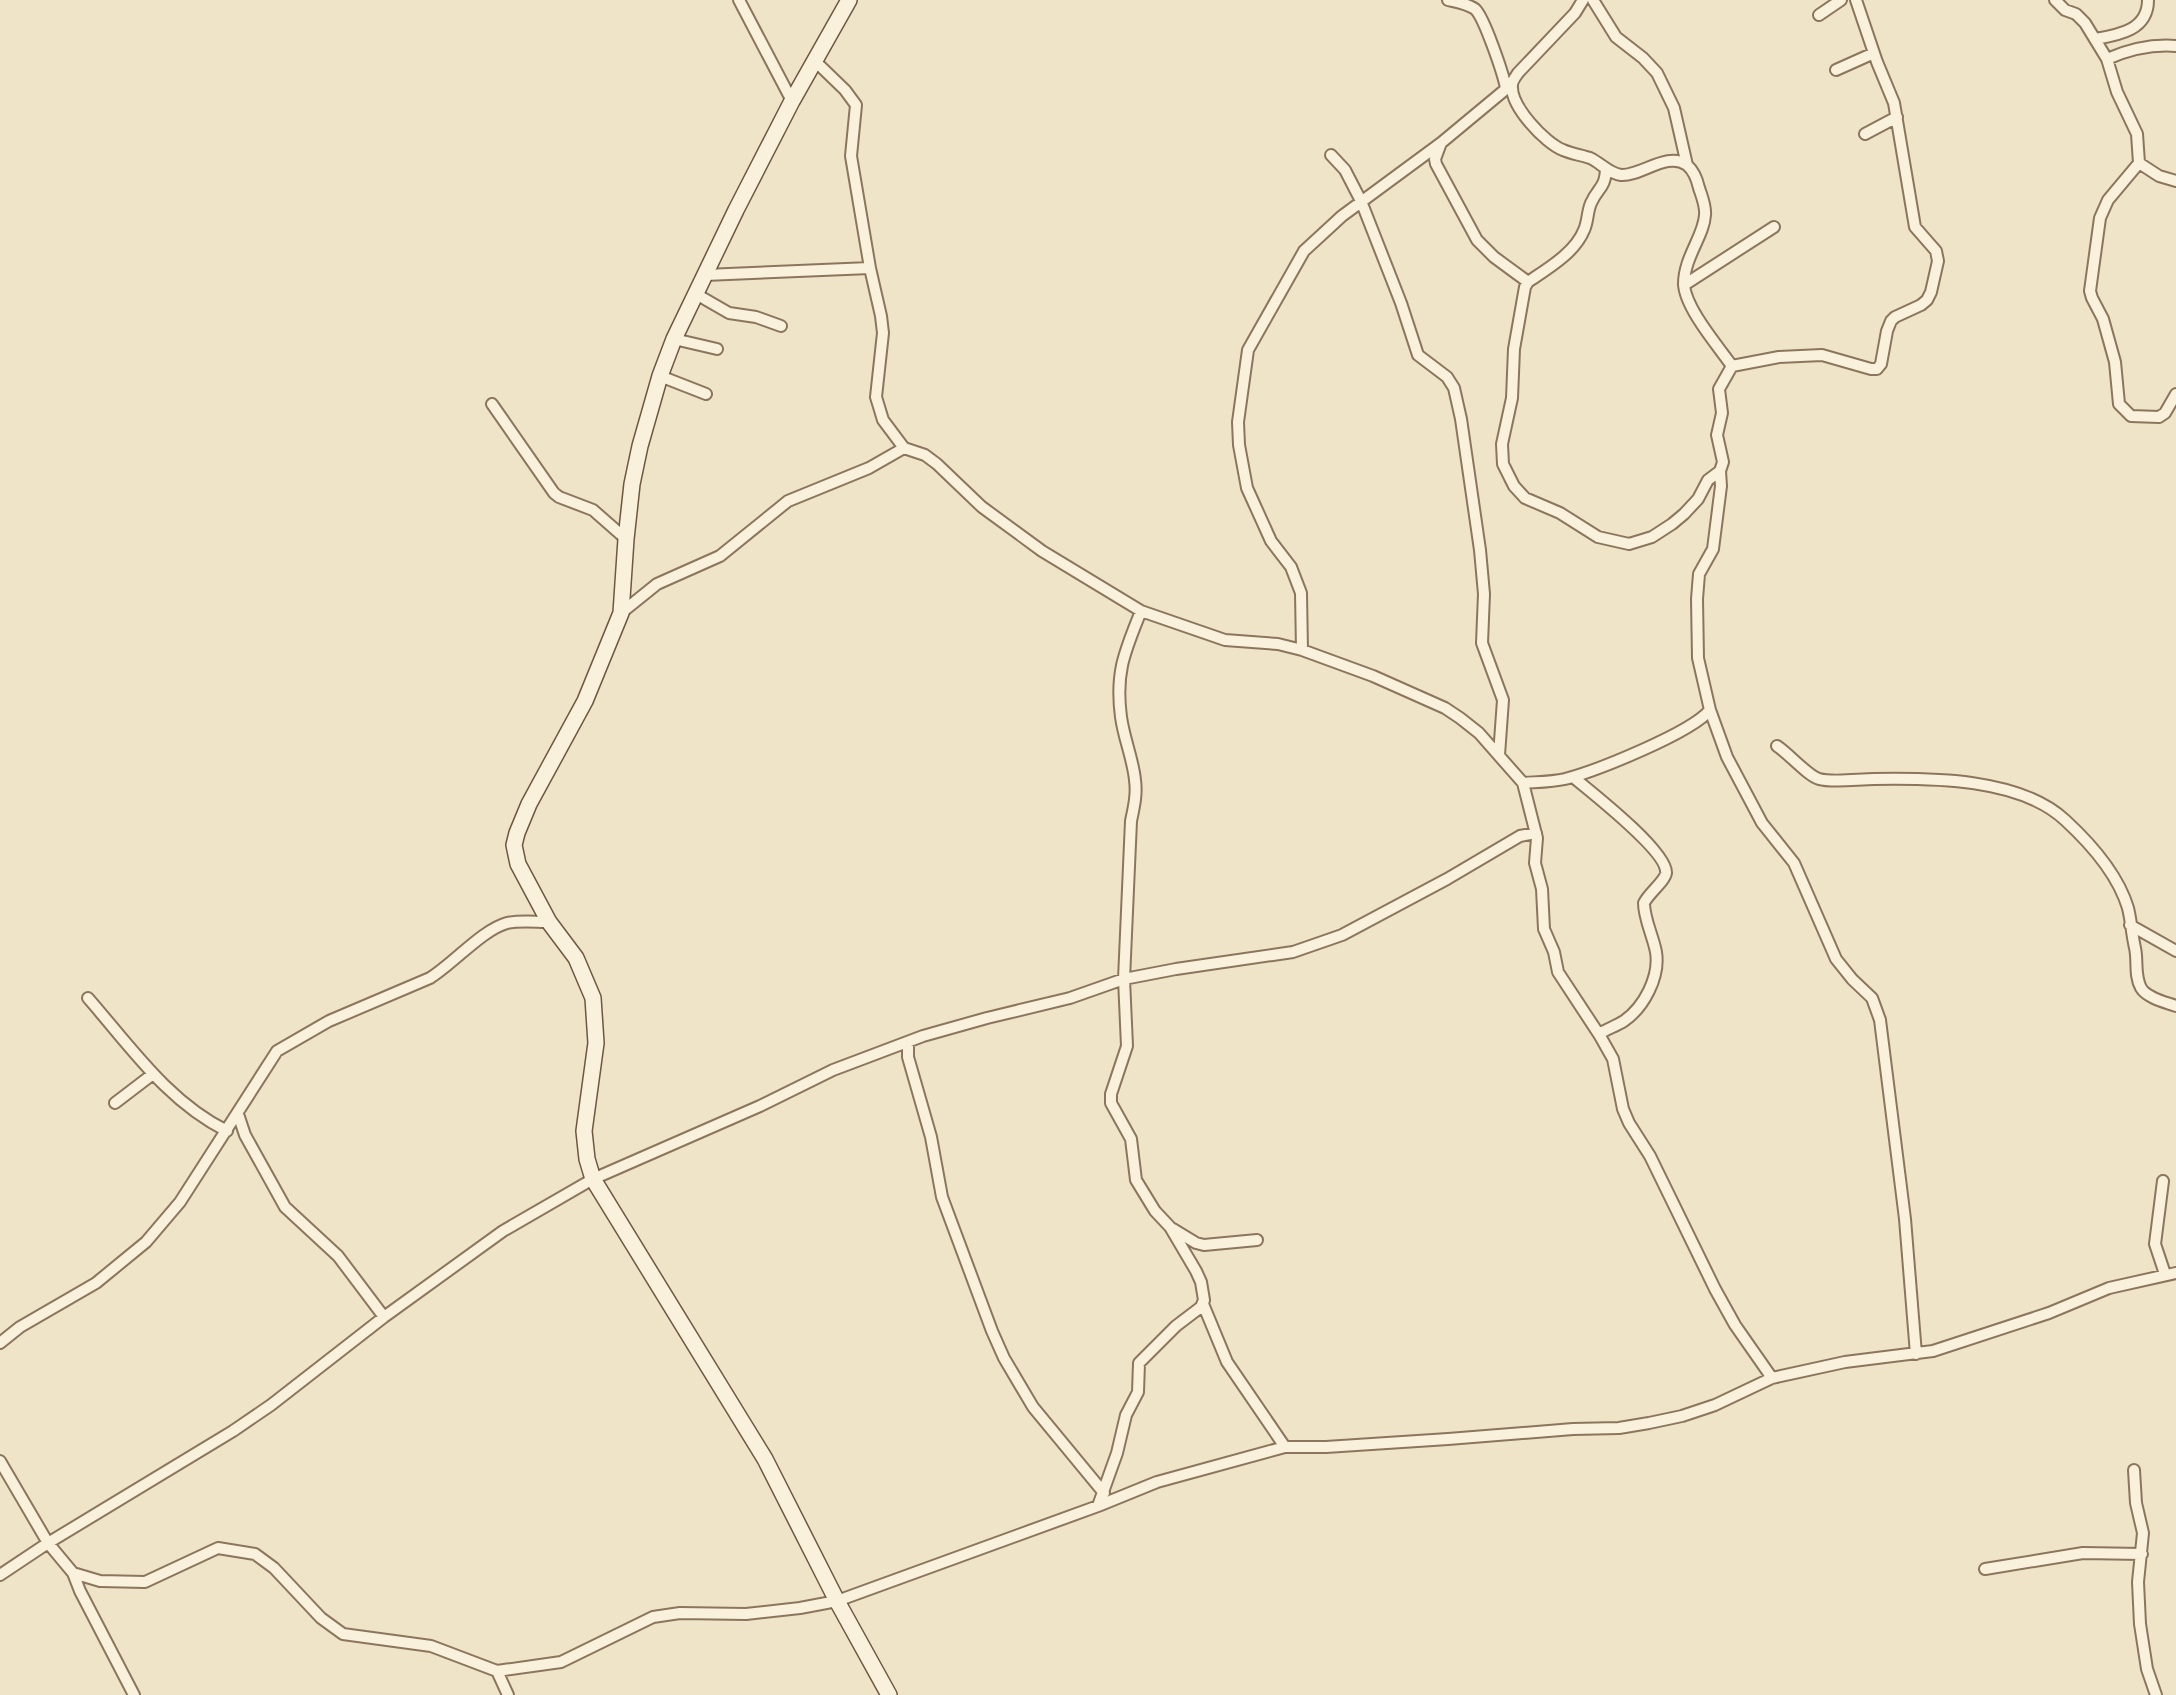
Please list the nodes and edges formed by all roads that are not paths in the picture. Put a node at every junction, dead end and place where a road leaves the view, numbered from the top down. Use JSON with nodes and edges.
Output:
{"nodes":[{"id":1,"x":739,"y":0,"type":"edge"},
{"id":2,"x":849,"y":0,"type":"edge"},
{"id":3,"x":1448,"y":0,"type":"edge"},
{"id":4,"x":1584,"y":0,"type":"edge"},
{"id":5,"x":1593,"y":0,"type":"edge"},
{"id":6,"x":1841,"y":0,"type":"edge"},
{"id":7,"x":1856,"y":0,"type":"edge"},
{"id":8,"x":2055,"y":0,"type":"edge"},
{"id":9,"x":2148,"y":0,"type":"edge"},
{"id":10,"x":1819,"y":15,"type":"dead end"},
{"id":11,"x":2096,"y":39,"type":"junction"},
{"id":12,"x":2176,"y":46,"type":"edge"},
{"id":13,"x":1874,"y":53,"type":"junction"},
{"id":14,"x":2107,"y":59,"type":"junction"},
{"id":15,"x":816,"y":62,"type":"junction"},
{"id":16,"x":1836,"y":70,"type":"dead end"},
{"id":17,"x":1509,"y":86,"type":"junction"},
{"id":18,"x":792,"y":101,"type":"junction"},
{"id":19,"x":1897,"y":117,"type":"junction"},
{"id":20,"x":1865,"y":134,"type":"dead end"},
{"id":21,"x":1441,"y":142,"type":"junction"},
{"id":22,"x":1331,"y":154,"type":"dead end"},
{"id":23,"x":2139,"y":163,"type":"junction"},
{"id":24,"x":1687,"y":165,"type":"junction"},
{"id":25,"x":1606,"y":169,"type":"junction"},
{"id":26,"x":2176,"y":181,"type":"edge"},
{"id":27,"x":1361,"y":201,"type":"junction"},
{"id":28,"x":1774,"y":227,"type":"dead end"},
{"id":29,"x":870,"y":268,"type":"junction"},
{"id":30,"x":705,"y":275,"type":"junction"},
{"id":31,"x":1528,"y":282,"type":"junction"},
{"id":32,"x":1684,"y":285,"type":"junction"},
{"id":33,"x":696,"y":294,"type":"junction"},
{"id":34,"x":781,"y":326,"type":"dead end"},
{"id":35,"x":674,"y":339,"type":"junction"},
{"id":36,"x":717,"y":350,"type":"dead end"},
{"id":37,"x":1732,"y":366,"type":"junction"},
{"id":38,"x":660,"y":376,"type":"junction"},
{"id":39,"x":706,"y":394,"type":"dead end"},
{"id":40,"x":2176,"y":394,"type":"edge"},
{"id":41,"x":492,"y":404,"type":"dead end"},
{"id":42,"x":904,"y":448,"type":"junction"},
{"id":43,"x":1720,"y":471,"type":"junction"},
{"id":44,"x":626,"y":539,"type":"junction"},
{"id":45,"x":1141,"y":611,"type":"junction"},
{"id":46,"x":621,"y":613,"type":"junction"},
{"id":47,"x":1302,"y":650,"type":"junction"},
{"id":48,"x":1710,"y":710,"type":"junction"},
{"id":49,"x":1777,"y":746,"type":"dead end"},
{"id":50,"x":1498,"y":755,"type":"junction"},
{"id":51,"x":1573,"y":777,"type":"junction"},
{"id":52,"x":1523,"y":783,"type":"junction"},
{"id":53,"x":1536,"y":833,"type":"junction"},
{"id":54,"x":549,"y":922,"type":"junction"},
{"id":55,"x":2130,"y":925,"type":"junction"},
{"id":56,"x":2176,"y":951,"type":"edge"},
{"id":57,"x":1124,"y":979,"type":"junction"},
{"id":58,"x":88,"y":998,"type":"dead end"},
{"id":59,"x":2176,"y":1006,"type":"edge"},
{"id":60,"x":1599,"y":1034,"type":"junction"},
{"id":61,"x":908,"y":1042,"type":"junction"},
{"id":62,"x":153,"y":1074,"type":"junction"},
{"id":63,"x":116,"y":1103,"type":"dead end"},
{"id":64,"x":238,"y":1114,"type":"junction"},
{"id":65,"x":227,"y":1131,"type":"junction"},
{"id":66,"x":593,"y":1179,"type":"junction"},
{"id":67,"x":2163,"y":1181,"type":"dead end"},
{"id":68,"x":1170,"y":1227,"type":"junction"},
{"id":69,"x":1257,"y":1240,"type":"dead end"},
{"id":70,"x":2170,"y":1273,"type":"edge"},
{"id":71,"x":1204,"y":1300,"type":"junction"},
{"id":72,"x":384,"y":1317,"type":"junction"},
{"id":73,"x":0,"y":1343,"type":"edge"},
{"id":74,"x":1916,"y":1354,"type":"junction"},
{"id":75,"x":1772,"y":1378,"type":"junction"},
{"id":76,"x":1285,"y":1447,"type":"junction"},
{"id":77,"x":0,"y":1461,"type":"edge"},
{"id":78,"x":2134,"y":1470,"type":"dead end"},
{"id":79,"x":1104,"y":1493,"type":"junction"},
{"id":80,"x":1098,"y":1506,"type":"junction"},
{"id":81,"x":48,"y":1543,"type":"junction"},
{"id":82,"x":2142,"y":1554,"type":"junction"},
{"id":83,"x":1985,"y":1569,"type":"dead end"},
{"id":84,"x":73,"y":1573,"type":"junction"},
{"id":85,"x":0,"y":1575,"type":"edge"},
{"id":86,"x":837,"y":1601,"type":"junction"},
{"id":87,"x":497,"y":1671,"type":"junction"},
{"id":88,"x":134,"y":1695,"type":"edge"},
{"id":89,"x":508,"y":1695,"type":"edge"},
{"id":90,"x":889,"y":1695,"type":"edge"},
{"id":91,"x":2156,"y":1695,"type":"edge"}],
"edges":[{"from":1,"to":18,"type":"street"},
{"from":2,"to":15,"type":"main road"},
{"from":3,"to":17,"type":"street"},
{"from":4,"to":17,"type":"street"},
{"from":5,"to":24,"type":"street"},
{"from":6,"to":10,"type":"street"},
{"from":7,"to":13,"type":"street"},
{"from":8,"to":11,"type":"street"},
{"from":9,"to":11,"type":"street"},
{"from":11,"to":14,"type":"street"},
{"from":12,"to":14,"type":"street"},
{"from":13,"to":16,"type":"street"},
{"from":13,"to":19,"type":"street"},
{"from":14,"to":23,"type":"street"},
{"from":15,"to":18,"type":"main road"},
{"from":15,"to":29,"type":"street"},
{"from":17,"to":21,"type":"street"},
{"from":17,"to":25,"type":"street"},
{"from":18,"to":30,"type":"main road"},
{"from":19,"to":20,"type":"street"},
{"from":19,"to":37,"type":"street"},
{"from":21,"to":27,"type":"street"},
{"from":21,"to":31,"type":"street"},
{"from":22,"to":27,"type":"street"},
{"from":23,"to":26,"type":"street"},
{"from":23,"to":40,"type":"street"},
{"from":24,"to":25,"type":"street"},
{"from":24,"to":32,"type":"street"},
{"from":25,"to":31,"type":"street"},
{"from":27,"to":47,"type":"street"},
{"from":27,"to":50,"type":"street"},
{"from":28,"to":32,"type":"street"},
{"from":29,"to":30,"type":"street"},
{"from":29,"to":42,"type":"street"},
{"from":30,"to":33,"type":"main road"},
{"from":31,"to":43,"type":"street"},
{"from":32,"to":37,"type":"street"},
{"from":33,"to":34,"type":"street"},
{"from":33,"to":35,"type":"main road"},
{"from":35,"to":36,"type":"street"},
{"from":35,"to":38,"type":"main road"},
{"from":37,"to":43,"type":"street"},
{"from":38,"to":39,"type":"street"},
{"from":38,"to":44,"type":"main road"},
{"from":41,"to":44,"type":"street"},
{"from":42,"to":45,"type":"street"},
{"from":42,"to":46,"type":"street"},
{"from":43,"to":48,"type":"street"},
{"from":44,"to":46,"type":"main road"},
{"from":45,"to":47,"type":"street"},
{"from":45,"to":57,"type":"street"},
{"from":46,"to":54,"type":"main road"},
{"from":47,"to":50,"type":"street"},
{"from":48,"to":51,"type":"street"},
{"from":48,"to":74,"type":"street"},
{"from":49,"to":55,"type":"street"},
{"from":50,"to":52,"type":"street"},
{"from":51,"to":52,"type":"street"},
{"from":51,"to":60,"type":"street"},
{"from":52,"to":53,"type":"street"},
{"from":53,"to":57,"type":"street"},
{"from":53,"to":60,"type":"street"},
{"from":54,"to":64,"type":"street"},
{"from":54,"to":66,"type":"main road"},
{"from":55,"to":56,"type":"street"},
{"from":55,"to":59,"type":"street"},
{"from":57,"to":61,"type":"street"},
{"from":57,"to":68,"type":"street"},
{"from":58,"to":62,"type":"street"},
{"from":60,"to":75,"type":"street"},
{"from":61,"to":66,"type":"street"},
{"from":61,"to":79,"type":"street"},
{"from":62,"to":63,"type":"street"},
{"from":62,"to":65,"type":"street"},
{"from":64,"to":65,"type":"street"},
{"from":64,"to":72,"type":"street"},
{"from":65,"to":73,"type":"street"},
{"from":66,"to":72,"type":"street"},
{"from":66,"to":86,"type":"main road"},
{"from":67,"to":70,"type":"street"},
{"from":68,"to":69,"type":"street"},
{"from":68,"to":71,"type":"street"},
{"from":70,"to":74,"type":"street"},
{"from":71,"to":76,"type":"street"},
{"from":71,"to":79,"type":"street"},
{"from":72,"to":81,"type":"street"},
{"from":74,"to":75,"type":"street"},
{"from":75,"to":76,"type":"street"},
{"from":76,"to":80,"type":"street"},
{"from":77,"to":81,"type":"street"},
{"from":78,"to":82,"type":"street"},
{"from":79,"to":80,"type":"street"},
{"from":80,"to":86,"type":"street"},
{"from":81,"to":84,"type":"street"},
{"from":81,"to":85,"type":"street"},
{"from":82,"to":83,"type":"street"},
{"from":82,"to":91,"type":"street"},
{"from":84,"to":87,"type":"street"},
{"from":84,"to":88,"type":"street"},
{"from":86,"to":87,"type":"street"},
{"from":86,"to":90,"type":"main road"},
{"from":87,"to":89,"type":"street"}]}
